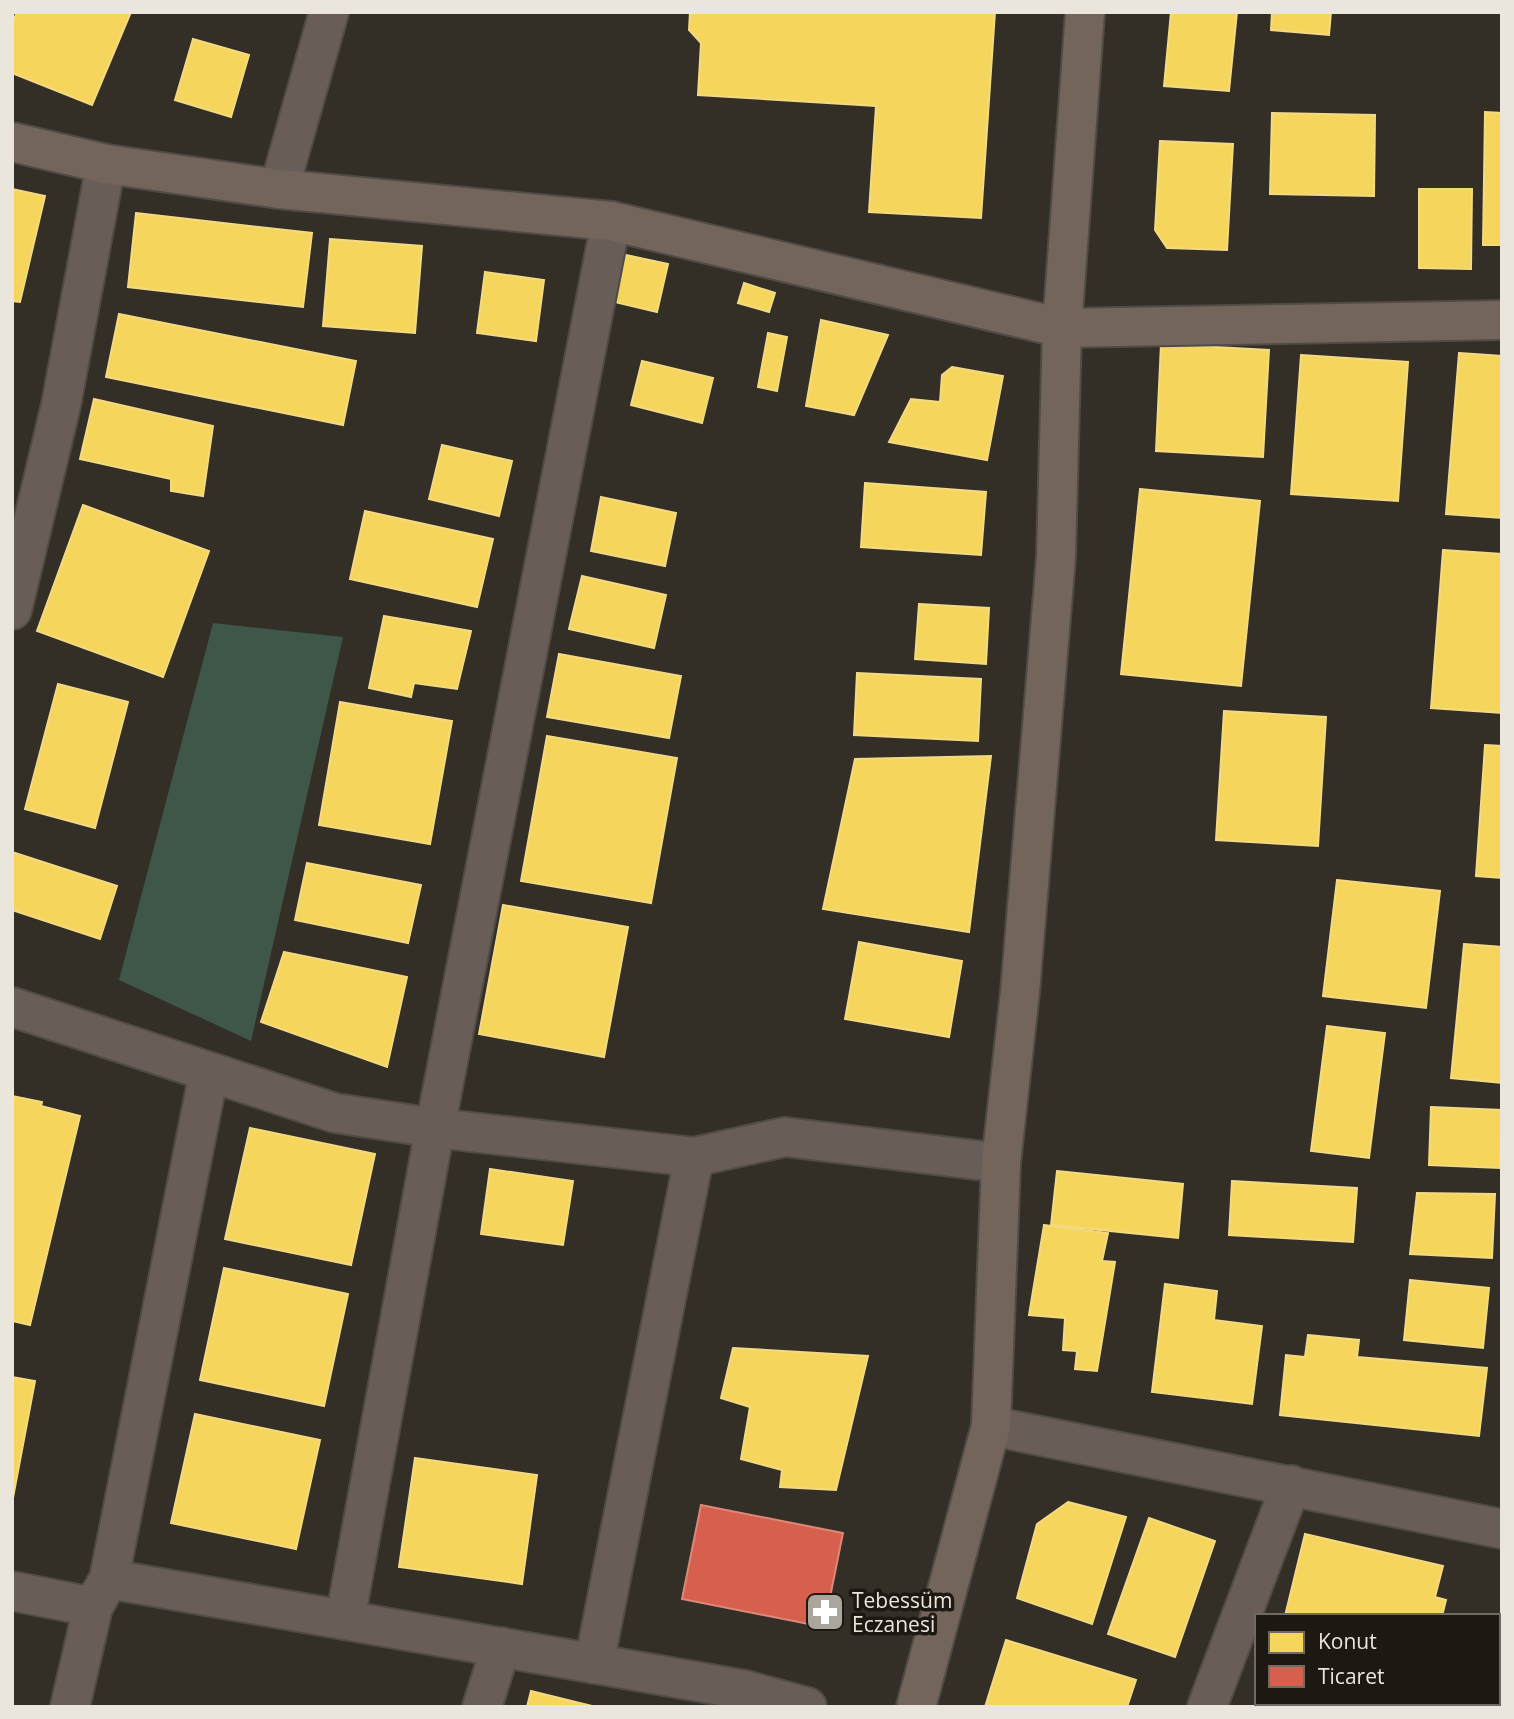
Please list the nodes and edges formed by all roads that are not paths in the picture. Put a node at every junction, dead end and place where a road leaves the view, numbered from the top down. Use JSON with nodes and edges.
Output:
{"nodes":[{"id":1,"x":329,"y":12,"type":"edge"},
{"id":2,"x":1085,"y":12,"type":"edge"},
{"id":3,"x":12,"y":142,"type":"edge"},
{"id":4,"x":106,"y":164,"type":"junction"},
{"id":5,"x":279,"y":188,"type":"junction"},
{"id":6,"x":611,"y":221,"type":"junction"},
{"id":7,"x":1502,"y":320,"type":"edge"},
{"id":8,"x":1062,"y":328,"type":"junction"},
{"id":9,"x":12,"y":610,"type":"edge"},
{"id":10,"x":12,"y":1007,"type":"edge"},
{"id":11,"x":209,"y":1072,"type":"junction"},
{"id":12,"x":435,"y":1128,"type":"junction"},
{"id":13,"x":694,"y":1157,"type":"junction"},
{"id":14,"x":1001,"y":1163,"type":"junction"},
{"id":15,"x":991,"y":1426,"type":"junction"},
{"id":16,"x":1291,"y":1485,"type":"junction"},
{"id":17,"x":1502,"y":1529,"type":"edge"},
{"id":18,"x":12,"y":1591,"type":"edge"},
{"id":19,"x":101,"y":1593,"type":"junction"},
{"id":20,"x":345,"y":1620,"type":"junction"},
{"id":21,"x":501,"y":1647,"type":"junction"},
{"id":22,"x":594,"y":1664,"type":"junction"},
{"id":23,"x":70,"y":1707,"type":"edge"},
{"id":24,"x":482,"y":1707,"type":"edge"},
{"id":25,"x":807,"y":1707,"type":"edge"},
{"id":26,"x":916,"y":1707,"type":"edge"},
{"id":27,"x":1207,"y":1707,"type":"edge"}],
"edges":[{"from":1,"to":5,"type":"street"},
{"from":2,"to":8,"type":"main road"},
{"from":3,"to":4,"type":"main road"},
{"from":4,"to":5,"type":"main road"},
{"from":4,"to":9,"type":"street"},
{"from":5,"to":6,"type":"main road"},
{"from":6,"to":8,"type":"main road"},
{"from":6,"to":12,"type":"street"},
{"from":7,"to":8,"type":"main road"},
{"from":8,"to":14,"type":"main road"},
{"from":10,"to":11,"type":"street"},
{"from":11,"to":12,"type":"street"},
{"from":11,"to":19,"type":"street"},
{"from":12,"to":13,"type":"street"},
{"from":12,"to":20,"type":"street"},
{"from":13,"to":14,"type":"street"},
{"from":13,"to":22,"type":"street"},
{"from":14,"to":15,"type":"main road"},
{"from":15,"to":16,"type":"street"},
{"from":15,"to":26,"type":"main road"},
{"from":16,"to":17,"type":"street"},
{"from":16,"to":27,"type":"street"},
{"from":18,"to":19,"type":"street"},
{"from":19,"to":20,"type":"street"},
{"from":19,"to":23,"type":"street"},
{"from":20,"to":21,"type":"street"},
{"from":21,"to":22,"type":"street"},
{"from":21,"to":24,"type":"street"},
{"from":22,"to":25,"type":"street"}]}
